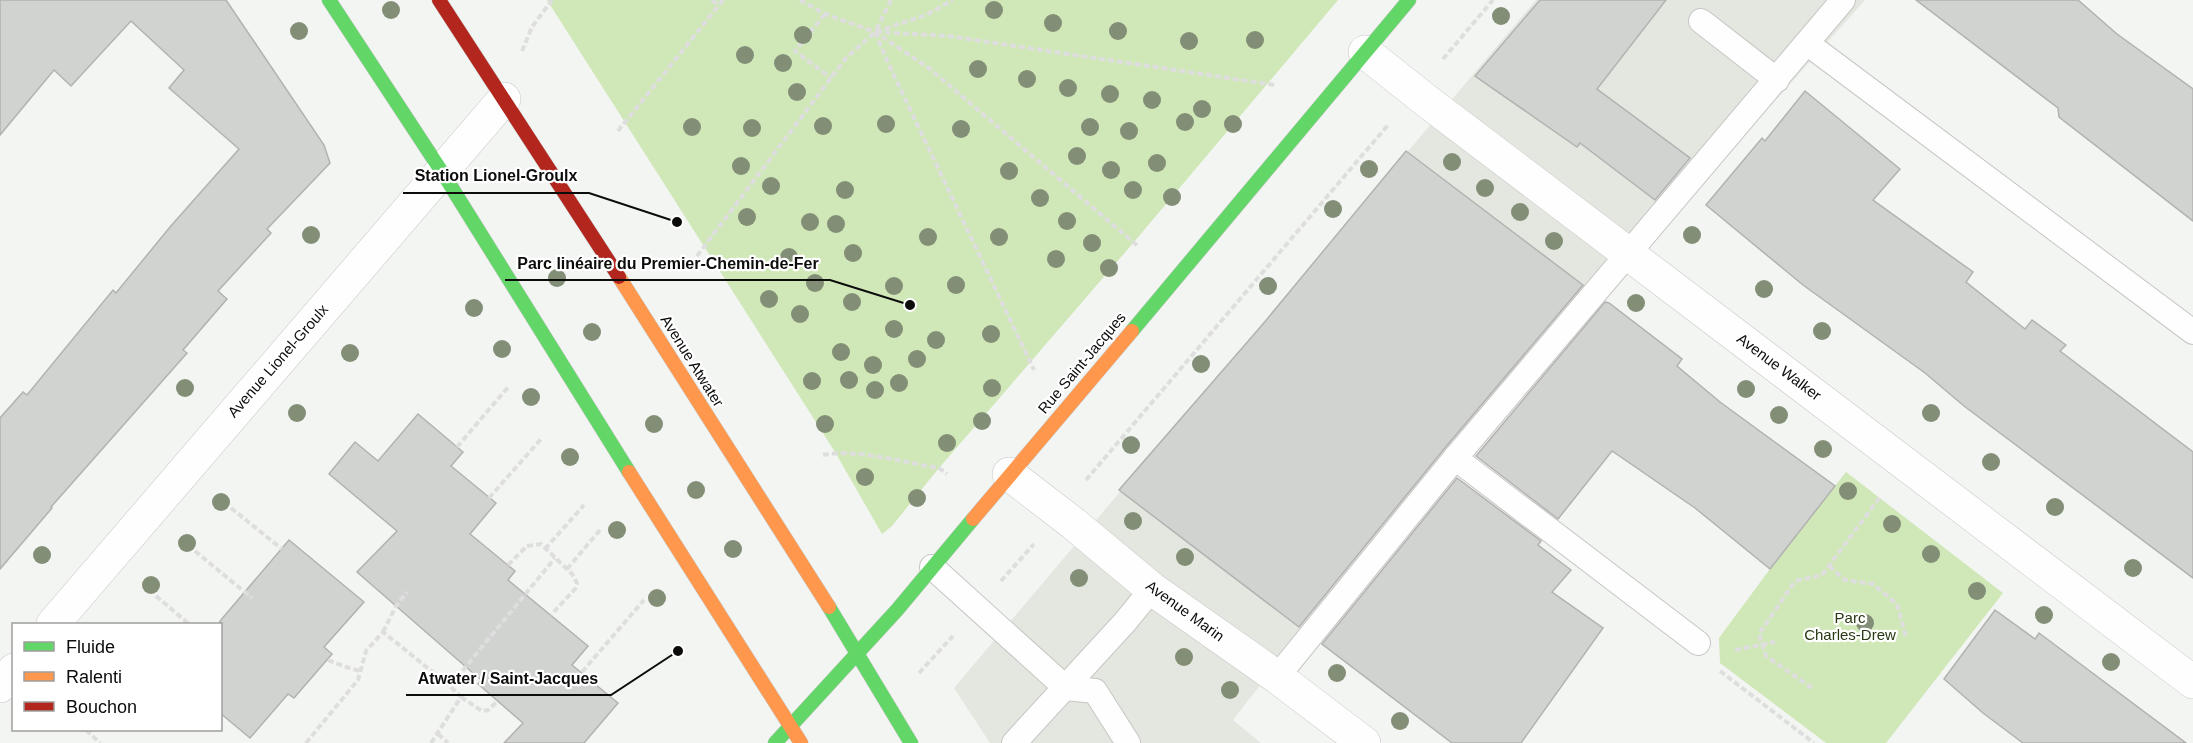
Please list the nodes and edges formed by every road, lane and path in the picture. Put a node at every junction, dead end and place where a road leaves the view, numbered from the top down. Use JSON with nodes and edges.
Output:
{"nodes":[{"id":1,"x":330,"y":0,"type":"edge"},
{"id":2,"x":439,"y":0,"type":"edge"},
{"id":3,"x":552,"y":0,"type":"edge"},
{"id":4,"x":712,"y":0,"type":"edge"},
{"id":5,"x":723,"y":0,"type":"edge"},
{"id":6,"x":800,"y":0,"type":"edge"},
{"id":7,"x":891,"y":0,"type":"edge"},
{"id":8,"x":953,"y":0,"type":"edge"},
{"id":9,"x":1409,"y":0,"type":"edge"},
{"id":10,"x":1493,"y":0,"type":"edge"},
{"id":11,"x":1843,"y":0,"type":"edge"},
{"id":12,"x":718,"y":5,"type":"junction"},
{"id":13,"x":825,"y":14,"type":"junction"},
{"id":14,"x":1701,"y":21,"type":"dead end"},
{"id":15,"x":532,"y":27,"type":"dead end"},
{"id":16,"x":875,"y":32,"type":"junction"},
{"id":17,"x":1808,"y":44,"type":"junction"},
{"id":18,"x":1365,"y":52,"type":"junction"},
{"id":19,"x":1443,"y":59,"type":"dead end"},
{"id":20,"x":831,"y":78,"type":"junction"},
{"id":21,"x":1777,"y":80,"type":"junction"},
{"id":22,"x":1275,"y":85,"type":"dead end"},
{"id":23,"x":504,"y":99,"type":"junction"},
{"id":24,"x":1393,"y":119,"type":"dead end"},
{"id":25,"x":618,"y":131,"type":"dead end"},
{"id":26,"x":441,"y":172,"type":"junction"},
{"id":27,"x":1139,"y":247,"type":"dead end"},
{"id":28,"x":1628,"y":252,"type":"junction"},
{"id":29,"x":697,"y":256,"type":"dead end"},
{"id":30,"x":2193,"y":332,"type":"edge"},
{"id":31,"x":1034,"y":370,"type":"dead end"},
{"id":32,"x":509,"y":386,"type":"dead end"},
{"id":33,"x":542,"y":438,"type":"dead end"},
{"id":34,"x":458,"y":447,"type":"dead end"},
{"id":35,"x":823,"y":455,"type":"dead end"},
{"id":36,"x":1455,"y":458,"type":"junction"},
{"id":37,"x":947,"y":474,"type":"dead end"},
{"id":38,"x":1009,"y":474,"type":"junction"},
{"id":39,"x":1084,"y":482,"type":"dead end"},
{"id":40,"x":1884,"y":492,"type":"dead end"},
{"id":41,"x":489,"y":498,"type":"dead end"},
{"id":42,"x":584,"y":505,"type":"dead end"},
{"id":43,"x":231,"y":508,"type":"dead end"},
{"id":44,"x":600,"y":530,"type":"dead end"},
{"id":45,"x":1034,"y":544,"type":"dead end"},
{"id":46,"x":282,"y":549,"type":"dead end"},
{"id":47,"x":545,"y":549,"type":"junction"},
{"id":48,"x":195,"y":551,"type":"dead end"},
{"id":49,"x":555,"y":558,"type":"junction"},
{"id":50,"x":508,"y":565,"type":"dead end"},
{"id":51,"x":1829,"y":566,"type":"junction"},
{"id":52,"x":932,"y":567,"type":"junction"},
{"id":53,"x":567,"y":569,"type":"junction"},
{"id":54,"x":1006,"y":576,"type":"dead end"},
{"id":55,"x":1152,"y":589,"type":"junction"},
{"id":56,"x":407,"y":592,"type":"dead end"},
{"id":57,"x":156,"y":596,"type":"dead end"},
{"id":58,"x":252,"y":598,"type":"dead end"},
{"id":59,"x":644,"y":600,"type":"dead end"},
{"id":60,"x":551,"y":615,"type":"dead end"},
{"id":61,"x":54,"y":623,"type":"edge"},
{"id":62,"x":188,"y":623,"type":"edge"},
{"id":63,"x":383,"y":632,"type":"junction"},
{"id":64,"x":1906,"y":637,"type":"dead end"},
{"id":65,"x":950,"y":639,"type":"dead end"},
{"id":66,"x":1775,"y":642,"type":"dead end"},
{"id":67,"x":1698,"y":643,"type":"dead end"},
{"id":68,"x":1761,"y":645,"type":"junction"},
{"id":69,"x":1730,"y":651,"type":"dead end"},
{"id":70,"x":858,"y":652,"type":"junction"},
{"id":71,"x":328,"y":660,"type":"dead end"},
{"id":72,"x":923,"y":669,"type":"dead end"},
{"id":73,"x":1717,"y":669,"type":"dead end"},
{"id":74,"x":360,"y":671,"type":"junction"},
{"id":75,"x":12,"y":672,"type":"edge"},
{"id":76,"x":582,"y":672,"type":"dead end"},
{"id":77,"x":1277,"y":677,"type":"junction"},
{"id":78,"x":2193,"y":682,"type":"edge"},
{"id":79,"x":0,"y":686,"type":"edge"},
{"id":80,"x":450,"y":686,"type":"junction"},
{"id":81,"x":1066,"y":688,"type":"junction"},
{"id":82,"x":1812,"y":688,"type":"dead end"},
{"id":83,"x":461,"y":697,"type":"junction"},
{"id":84,"x":498,"y":701,"type":"dead end"},
{"id":85,"x":790,"y":727,"type":"junction"},
{"id":86,"x":88,"y":731,"type":"edge"},
{"id":87,"x":438,"y":734,"type":"junction"},
{"id":88,"x":1016,"y":742,"type":"edge"},
{"id":89,"x":100,"y":743,"type":"edge"},
{"id":90,"x":306,"y":743,"type":"edge"},
{"id":91,"x":431,"y":743,"type":"edge"},
{"id":92,"x":448,"y":743,"type":"edge"},
{"id":93,"x":776,"y":743,"type":"edge"},
{"id":94,"x":801,"y":743,"type":"edge"},
{"id":95,"x":911,"y":743,"type":"edge"},
{"id":96,"x":1128,"y":743,"type":"edge"},
{"id":97,"x":1364,"y":743,"type":"edge"},
{"id":98,"x":1814,"y":743,"type":"edge"}],
"edges":[{"from":1,"to":26,"type":"main road"},
{"from":2,"to":23,"type":"main road","name":"Avenue Atwater"},
{"from":3,"to":15,"type":"path"},
{"from":4,"to":12,"type":"path"},
{"from":5,"to":12,"type":"path"},
{"from":6,"to":13,"type":"path"},
{"from":7,"to":16,"type":"path"},
{"from":8,"to":16,"type":"path"},
{"from":9,"to":18,"type":"main road","name":"Rue Saint-Jacques"},
{"from":10,"to":19,"type":"path"},
{"from":11,"to":17,"type":"lane"},
{"from":12,"to":25,"type":"path"},
{"from":13,"to":16,"type":"path"},
{"from":13,"to":20,"type":"path"},
{"from":14,"to":21,"type":"lane"},
{"from":16,"to":20,"type":"path"},
{"from":16,"to":22,"type":"path"},
{"from":16,"to":27,"type":"path"},
{"from":16,"to":31,"type":"path"},
{"from":17,"to":21,"type":"lane"},
{"from":17,"to":30,"type":"lane"},
{"from":18,"to":28,"type":"street","name":"Avenue Walker"},
{"from":18,"to":38,"type":"main road","name":"Rue Saint-Jacques"},
{"from":20,"to":29,"type":"path"},
{"from":21,"to":28,"type":"lane"},
{"from":23,"to":26,"type":"street","name":"Avenue Lionel-Groulx"},
{"from":23,"to":70,"type":"main road","name":"Avenue Atwater"},
{"from":24,"to":39,"type":"path"},
{"from":26,"to":61,"type":"street","name":"Avenue Lionel-Groulx"},
{"from":26,"to":85,"type":"main road"},
{"from":28,"to":36,"type":"lane"},
{"from":28,"to":78,"type":"street","name":"Avenue Walker"},
{"from":32,"to":34,"type":"path"},
{"from":33,"to":41,"type":"path"},
{"from":35,"to":37,"type":"path"},
{"from":36,"to":67,"type":"lane"},
{"from":36,"to":77,"type":"lane"},
{"from":38,"to":52,"type":"main road","name":"Rue Saint-Jacques"},
{"from":38,"to":55,"type":"street","name":"Avenue Marin"},
{"from":40,"to":51,"type":"path"},
{"from":42,"to":47,"type":"path"},
{"from":43,"to":46,"type":"path"},
{"from":44,"to":53,"type":"path"},
{"from":45,"to":54,"type":"path"},
{"from":47,"to":49,"type":"path"},
{"from":47,"to":50,"type":"path"},
{"from":48,"to":58,"type":"path"},
{"from":49,"to":53,"type":"path"},
{"from":49,"to":80,"type":"path"},
{"from":51,"to":64,"type":"path"},
{"from":51,"to":68,"type":"path"},
{"from":52,"to":70,"type":"main road","name":"Rue Saint-Jacques"},
{"from":52,"to":81,"type":"lane"},
{"from":53,"to":60,"type":"path"},
{"from":55,"to":77,"type":"street","name":"Avenue Marin"},
{"from":55,"to":81,"type":"lane"},
{"from":56,"to":63,"type":"path"},
{"from":57,"to":62,"type":"path"},
{"from":59,"to":76,"type":"path"},
{"from":63,"to":74,"type":"path"},
{"from":63,"to":80,"type":"path"},
{"from":65,"to":72,"type":"path"},
{"from":66,"to":68,"type":"path"},
{"from":68,"to":69,"type":"path"},
{"from":68,"to":82,"type":"path"},
{"from":70,"to":85,"type":"main road","name":"Rue Saint-Jacques"},
{"from":70,"to":95,"type":"main road","name":"Avenue Atwater"},
{"from":71,"to":74,"type":"path"},
{"from":73,"to":98,"type":"path"},
{"from":74,"to":90,"type":"path"},
{"from":75,"to":79,"type":"street"},
{"from":77,"to":97,"type":"street","name":"Avenue Marin"},
{"from":80,"to":83,"type":"path"},
{"from":81,"to":88,"type":"lane"},
{"from":81,"to":96,"type":"lane"},
{"from":83,"to":84,"type":"path"},
{"from":83,"to":87,"type":"path"},
{"from":85,"to":93,"type":"main road","name":"Rue Saint-Jacques"},
{"from":85,"to":94,"type":"main road"},
{"from":86,"to":89,"type":"path"},
{"from":87,"to":91,"type":"path"},
{"from":87,"to":92,"type":"path"}]}
